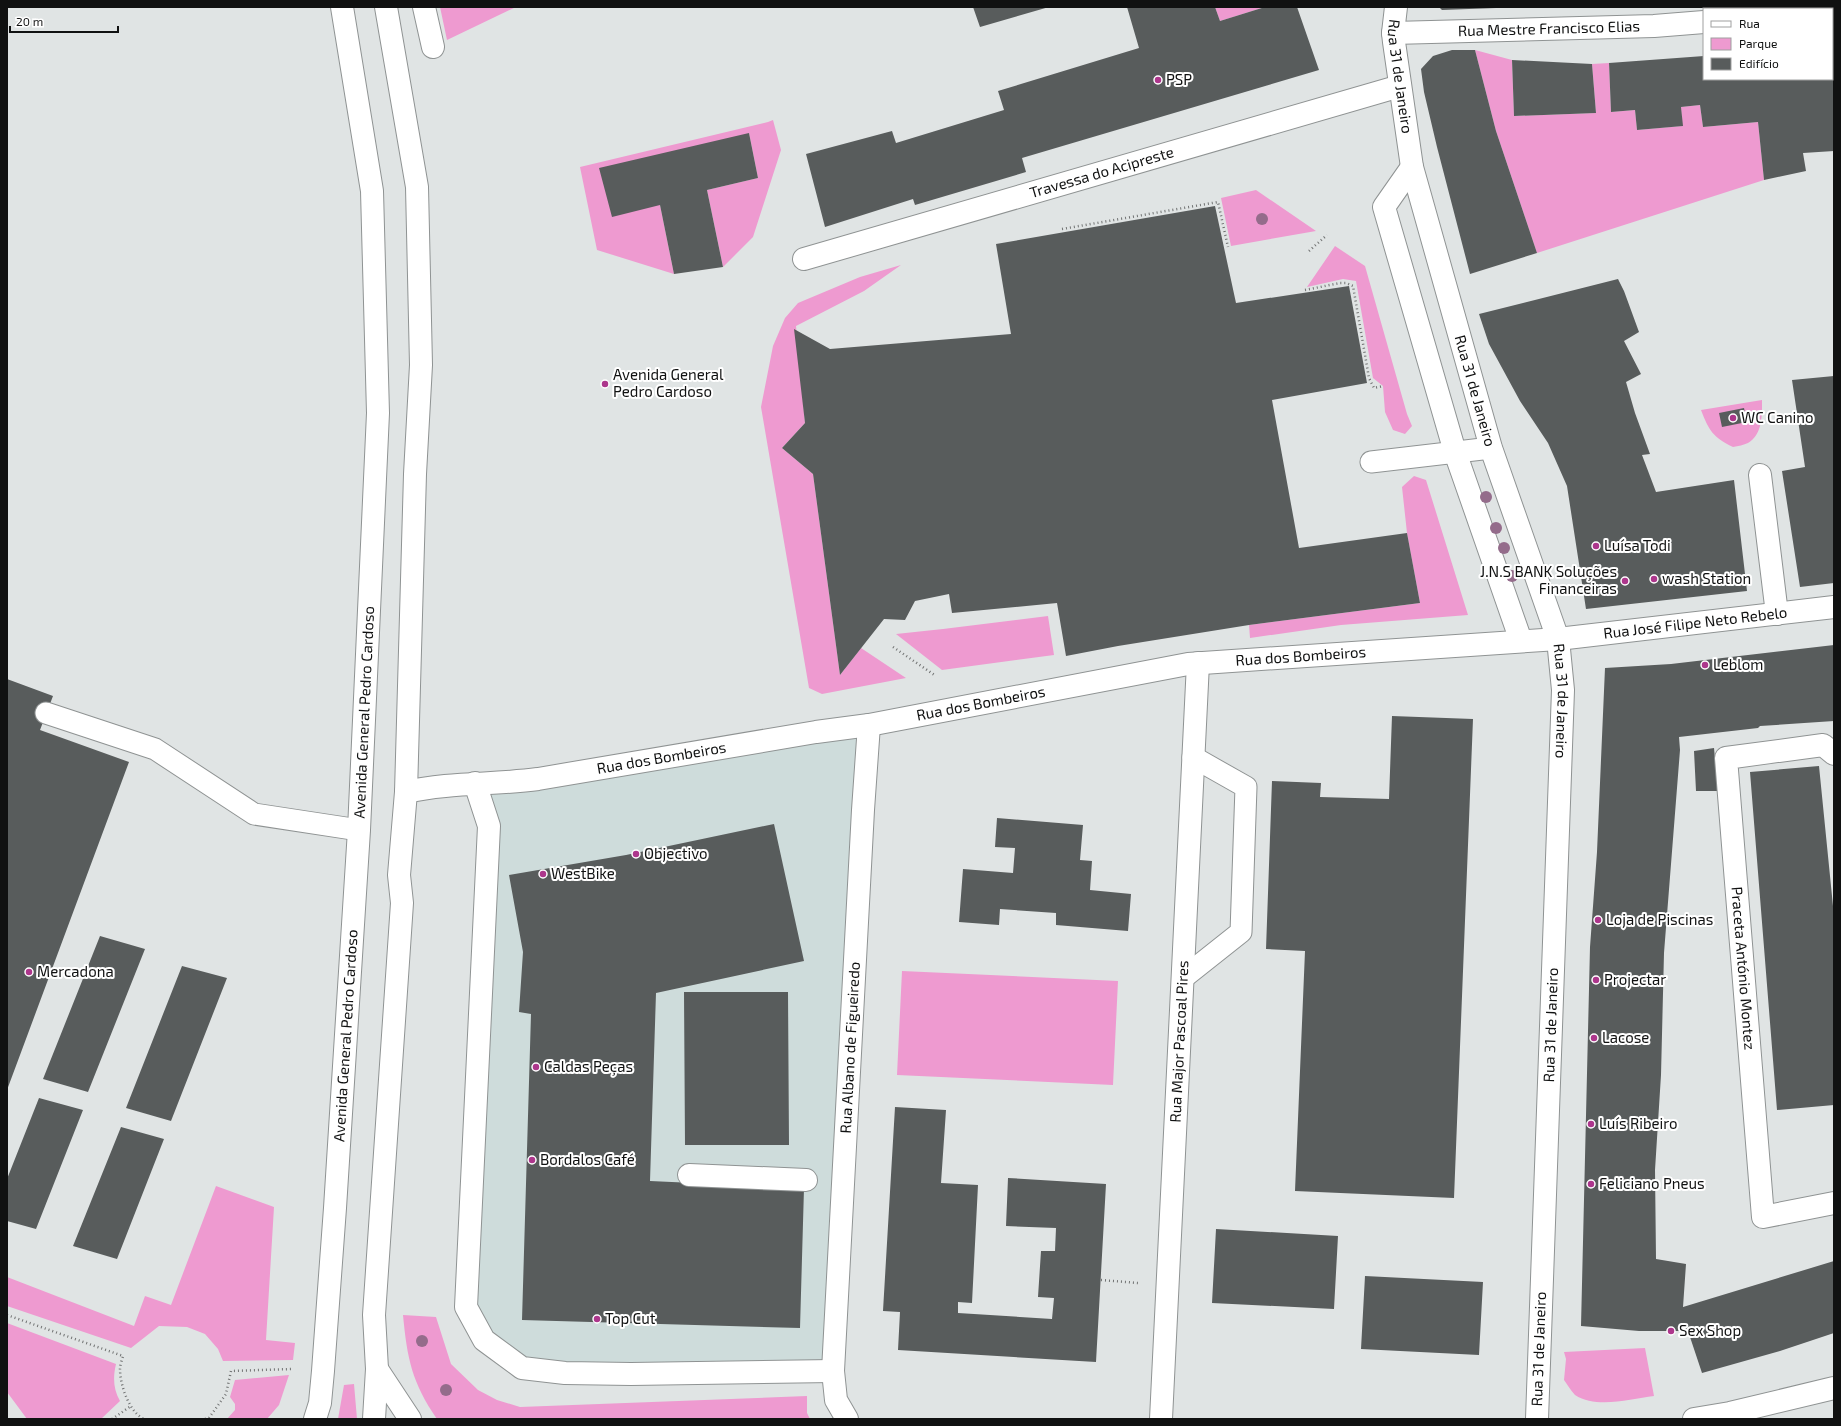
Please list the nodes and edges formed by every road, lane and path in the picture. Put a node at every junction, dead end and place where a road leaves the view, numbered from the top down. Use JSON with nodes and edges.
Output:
{"nodes":[{"id":1,"x":342,"y":7,"type":"edge"},
{"id":2,"x":386,"y":7,"type":"edge"},
{"id":3,"x":424,"y":7,"type":"edge"},
{"id":4,"x":1396,"y":7,"type":"edge"},
{"id":5,"x":1703,"y":22,"type":"edge"},
{"id":6,"x":1393,"y":33,"type":"junction"},
{"id":7,"x":433,"y":47,"type":"dead end"},
{"id":8,"x":1400,"y":86,"type":"junction"},
{"id":9,"x":1412,"y":167,"type":"junction"},
{"id":10,"x":1062,"y":229,"type":"dead end"},
{"id":11,"x":1327,"y":235,"type":"dead end"},
{"id":12,"x":1228,"y":247,"type":"dead end"},
{"id":13,"x":1309,"y":251,"type":"dead end"},
{"id":14,"x":804,"y":259,"type":"dead end"},
{"id":15,"x":1305,"y":290,"type":"dead end"},
{"id":16,"x":1383,"y":386,"type":"dead end"},
{"id":17,"x":1491,"y":448,"type":"junction"},
{"id":18,"x":1454,"y":452,"type":"junction"},
{"id":19,"x":1371,"y":462,"type":"dead end"},
{"id":20,"x":1760,"y":475,"type":"dead end"},
{"id":21,"x":1834,"y":607,"type":"edge"},
{"id":22,"x":1777,"y":614,"type":"junction"},
{"id":23,"x":1558,"y":639,"type":"junction"},
{"id":24,"x":1521,"y":641,"type":"junction"},
{"id":25,"x":893,"y":647,"type":"dead end"},
{"id":26,"x":1198,"y":663,"type":"junction"},
{"id":27,"x":936,"y":676,"type":"dead end"},
{"id":28,"x":46,"y":713,"type":"dead end"},
{"id":29,"x":869,"y":725,"type":"junction"},
{"id":30,"x":1834,"y":754,"type":"edge"},
{"id":31,"x":1193,"y":757,"type":"junction"},
{"id":32,"x":475,"y":783,"type":"junction"},
{"id":33,"x":406,"y":792,"type":"junction"},
{"id":34,"x":359,"y":830,"type":"junction"},
{"id":35,"x":1183,"y":978,"type":"junction"},
{"id":36,"x":689,"y":1175,"type":"dead end"},
{"id":37,"x":806,"y":1180,"type":"dead end"},
{"id":38,"x":1834,"y":1204,"type":"edge"},
{"id":39,"x":1101,"y":1280,"type":"dead end"},
{"id":40,"x":1168,"y":1285,"type":"junction"},
{"id":41,"x":7,"y":1315,"type":"edge"},
{"id":42,"x":293,"y":1369,"type":"dead end"},
{"id":43,"x":377,"y":1369,"type":"junction"},
{"id":44,"x":833,"y":1371,"type":"junction"},
{"id":45,"x":1834,"y":1388,"type":"edge"},
{"id":46,"x":131,"y":1406,"type":"junction"},
{"id":47,"x":318,"y":1411,"type":"edge"},
{"id":48,"x":112,"y":1419,"type":"edge"},
{"id":49,"x":144,"y":1419,"type":"edge"},
{"id":50,"x":205,"y":1419,"type":"edge"},
{"id":51,"x":304,"y":1419,"type":"edge"},
{"id":52,"x":374,"y":1419,"type":"edge"},
{"id":53,"x":410,"y":1419,"type":"edge"},
{"id":54,"x":847,"y":1419,"type":"edge"},
{"id":55,"x":1161,"y":1419,"type":"edge"},
{"id":56,"x":1537,"y":1419,"type":"edge"},
{"id":57,"x":1694,"y":1419,"type":"edge"}],
"edges":[{"from":1,"to":34,"type":"street","name":"Avenida General Pedro Cardoso"},
{"from":2,"to":33,"type":"street"},
{"from":3,"to":7,"type":"street"},
{"from":4,"to":6,"type":"street","name":"Rua 31 de Janeiro"},
{"from":5,"to":6,"type":"street","name":"Rua Mestre Francisco Elias"},
{"from":6,"to":8,"type":"street","name":"Rua 31 de Janeiro"},
{"from":8,"to":9,"type":"street","name":"Rua 31 de Janeiro"},
{"from":8,"to":14,"type":"street","name":"Travessa do Acipreste"},
{"from":9,"to":17,"type":"street","name":"Rua 31 de Janeiro"},
{"from":9,"to":18,"type":"street"},
{"from":10,"to":12,"type":"path"},
{"from":11,"to":13,"type":"path"},
{"from":15,"to":16,"type":"path"},
{"from":17,"to":18,"type":"lane"},
{"from":17,"to":23,"type":"street","name":"Rua 31 de Janeiro"},
{"from":18,"to":19,"type":"lane"},
{"from":18,"to":24,"type":"street"},
{"from":20,"to":22,"type":"street"},
{"from":21,"to":22,"type":"street","name":"Rua José Filipe Neto Rebelo"},
{"from":22,"to":23,"type":"street","name":"Rua José Filipe Neto Rebelo"},
{"from":23,"to":24,"type":"street","name":"Rua dos Bombeiros"},
{"from":23,"to":56,"type":"street","name":"Rua 31 de Janeiro"},
{"from":24,"to":26,"type":"street","name":"Rua dos Bombeiros"},
{"from":25,"to":27,"type":"path"},
{"from":26,"to":29,"type":"street","name":"Rua dos Bombeiros"},
{"from":26,"to":31,"type":"street","name":"Rua Major Pascoal Pires"},
{"from":28,"to":34,"type":"lane"},
{"from":29,"to":32,"type":"street","name":"Rua dos Bombeiros"},
{"from":29,"to":44,"type":"street","name":"Rua Albano de Figueiredo"},
{"from":30,"to":38,"type":"street","name":"Praceta António Montez"},
{"from":31,"to":35,"type":"street","name":"Rua Major Pascoal Pires"},
{"from":31,"to":35,"type":"lane"},
{"from":32,"to":33,"type":"street","name":"Rua dos Bombeiros"},
{"from":32,"to":44,"type":"street"},
{"from":33,"to":43,"type":"street"},
{"from":34,"to":47,"type":"street","name":"Avenida General Pedro Cardoso"},
{"from":35,"to":40,"type":"street","name":"Rua Major Pascoal Pires"},
{"from":36,"to":37,"type":"street"},
{"from":39,"to":40,"type":"path"},
{"from":40,"to":55,"type":"street","name":"Rua Major Pascoal Pires"},
{"from":41,"to":46,"type":"path"},
{"from":42,"to":50,"type":"path"},
{"from":43,"to":52,"type":"street"},
{"from":43,"to":53,"type":"street"},
{"from":44,"to":54,"type":"street","name":"Rua Albano de Figueiredo"},
{"from":45,"to":57,"type":"street"},
{"from":46,"to":48,"type":"path"},
{"from":46,"to":49,"type":"path"},
{"from":47,"to":51,"type":"street"}]}
